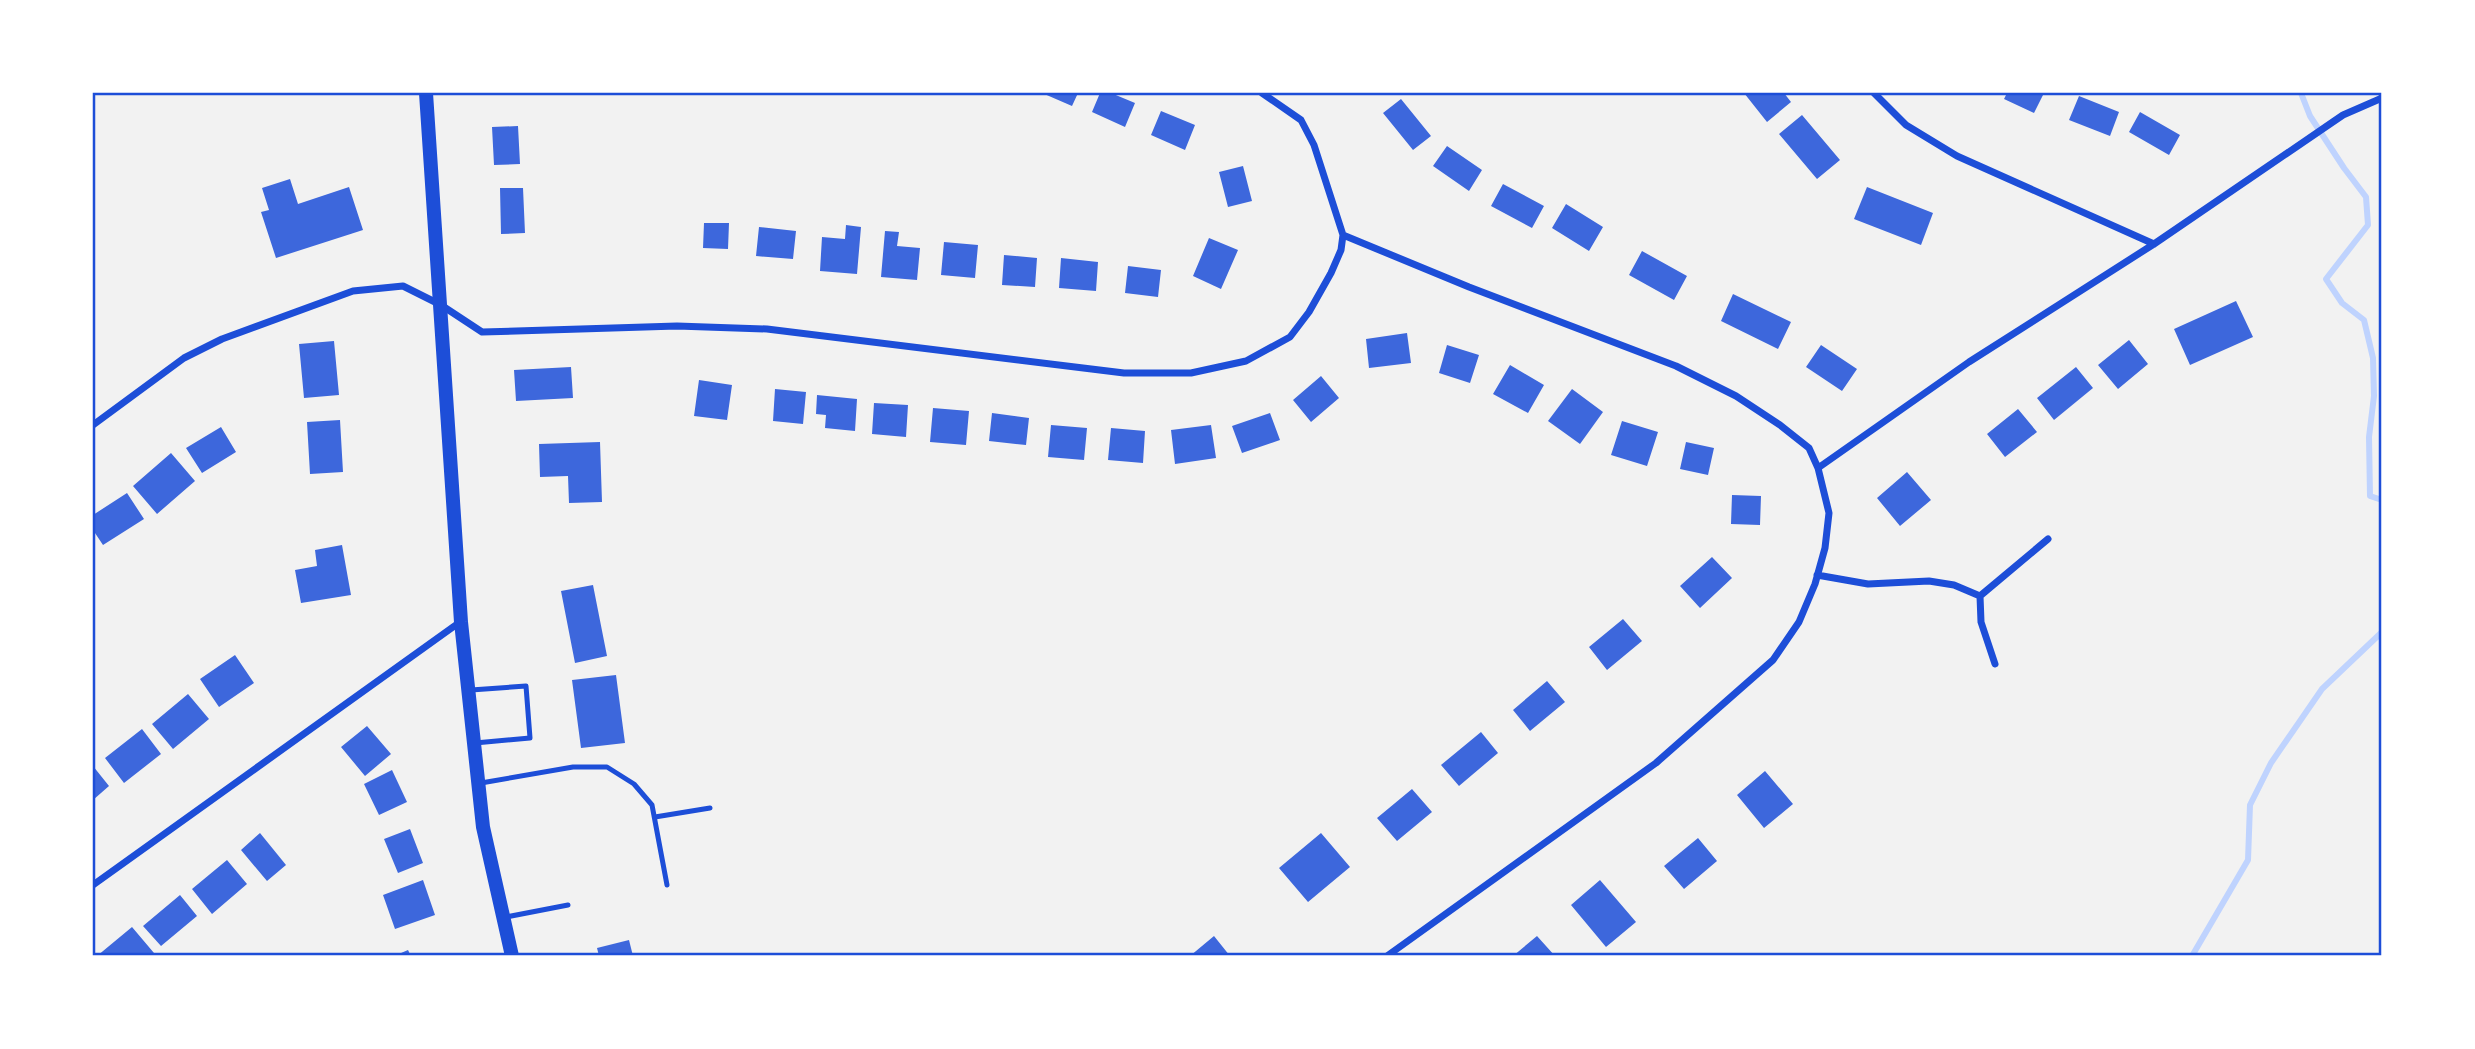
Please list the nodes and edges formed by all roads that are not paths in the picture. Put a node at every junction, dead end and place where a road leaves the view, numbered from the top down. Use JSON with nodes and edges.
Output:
{"nodes":[{"id":1,"x":426,"y":93,"type":"edge"},
{"id":2,"x":1262,"y":93,"type":"edge"},
{"id":3,"x":1874,"y":93,"type":"edge"},
{"id":4,"x":2382,"y":98,"type":"edge"},
{"id":5,"x":1343,"y":235,"type":"junction"},
{"id":6,"x":2154,"y":244,"type":"junction"},
{"id":7,"x":441,"y":305,"type":"junction"},
{"id":8,"x":93,"y":425,"type":"edge"},
{"id":9,"x":1818,"y":468,"type":"junction"},
{"id":10,"x":2048,"y":539,"type":"dead end"},
{"id":11,"x":1817,"y":575,"type":"junction"},
{"id":12,"x":1980,"y":596,"type":"junction"},
{"id":13,"x":461,"y":622,"type":"junction"},
{"id":14,"x":1995,"y":664,"type":"dead end"},
{"id":15,"x":468,"y":691,"type":"junction"},
{"id":16,"x":474,"y":743,"type":"junction"},
{"id":17,"x":478,"y":784,"type":"junction"},
{"id":18,"x":710,"y":808,"type":"dead end"},
{"id":19,"x":655,"y":817,"type":"junction"},
{"id":20,"x":667,"y":885,"type":"dead end"},
{"id":21,"x":93,"y":886,"type":"edge"},
{"id":22,"x":568,"y":905,"type":"dead end"},
{"id":23,"x":503,"y":917,"type":"junction"},
{"id":24,"x":512,"y":956,"type":"edge"},
{"id":25,"x":1387,"y":956,"type":"edge"}],
"edges":[{"from":1,"to":7,"type":"main road"},
{"from":2,"to":5,"type":"street"},
{"from":3,"to":6,"type":"street"},
{"from":4,"to":6,"type":"street"},
{"from":5,"to":7,"type":"street"},
{"from":5,"to":9,"type":"street"},
{"from":6,"to":9,"type":"street"},
{"from":7,"to":8,"type":"street"},
{"from":7,"to":13,"type":"main road"},
{"from":9,"to":11,"type":"street"},
{"from":10,"to":12,"type":"street"},
{"from":11,"to":12,"type":"street"},
{"from":11,"to":25,"type":"street"},
{"from":12,"to":14,"type":"street"},
{"from":13,"to":15,"type":"main road"},
{"from":13,"to":21,"type":"street"},
{"from":15,"to":16,"type":"main road"},
{"from":15,"to":16,"type":"lane"},
{"from":16,"to":17,"type":"main road"},
{"from":17,"to":19,"type":"lane"},
{"from":17,"to":23,"type":"main road"},
{"from":18,"to":19,"type":"lane"},
{"from":19,"to":20,"type":"lane"},
{"from":22,"to":23,"type":"lane"},
{"from":23,"to":24,"type":"main road"}]}
